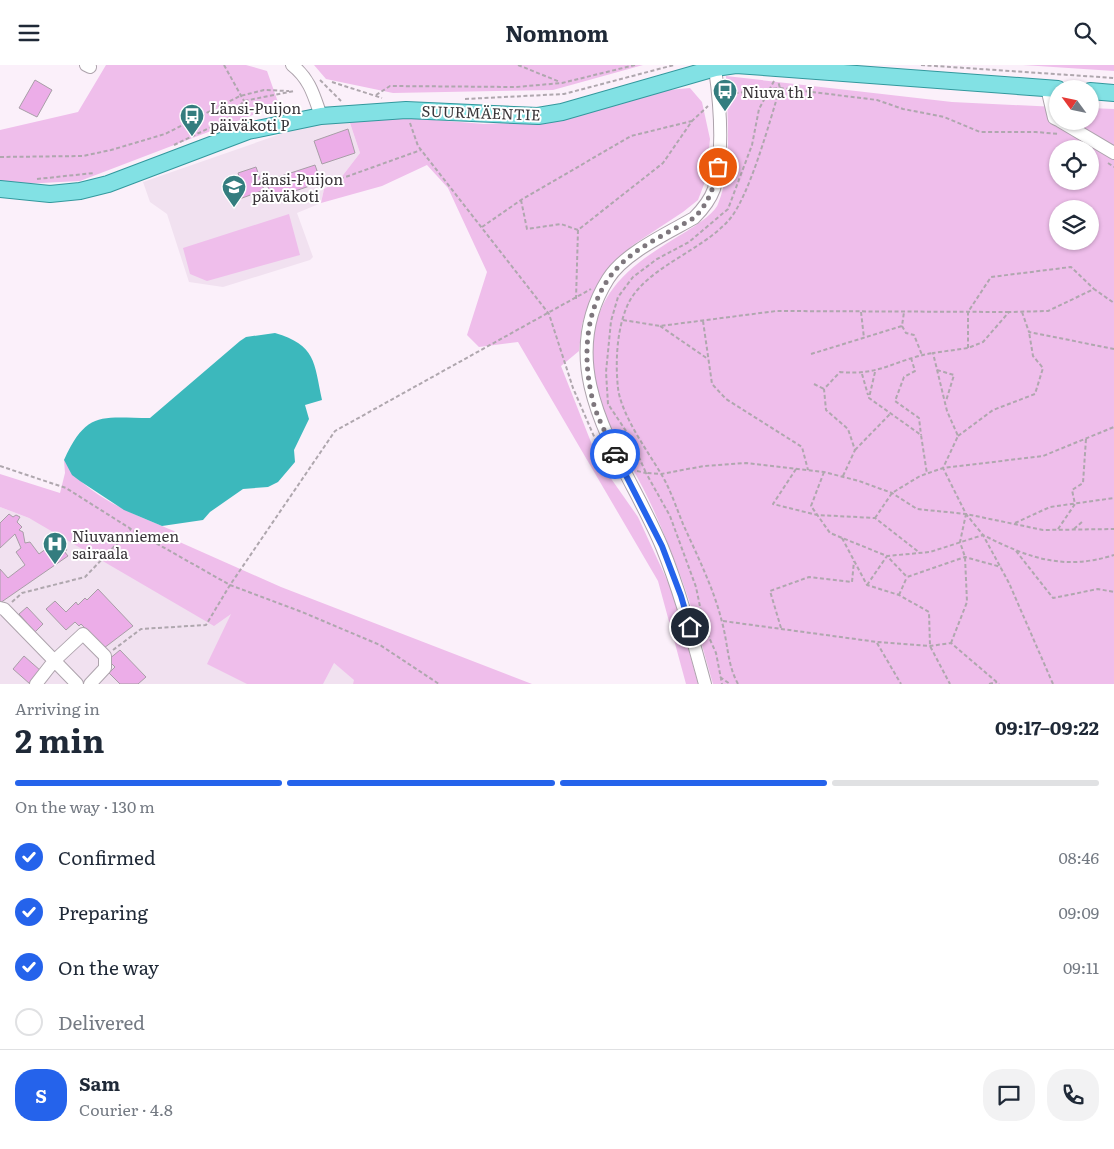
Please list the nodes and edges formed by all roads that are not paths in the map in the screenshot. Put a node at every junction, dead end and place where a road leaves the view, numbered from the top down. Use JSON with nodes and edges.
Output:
{"nodes":[{"id":1,"x":292,"y":65,"type":"edge"},
{"id":2,"x":715,"y":68,"type":"junction"},
{"id":3,"x":1049,"y":89,"type":"edge"},
{"id":4,"x":1099,"y":92,"type":"edge"},
{"id":5,"x":1114,"y":93,"type":"edge"},
{"id":6,"x":321,"y":116,"type":"junction"},
{"id":7,"x":1069,"y":130,"type":"edge"},
{"id":8,"x":1114,"y":153,"type":"edge"},
{"id":9,"x":0,"y":189,"type":"edge"},
{"id":10,"x":2,"y":608,"type":"edge"},
{"id":11,"x":54,"y":661,"type":"junction"},
{"id":12,"x":36,"y":684,"type":"edge"},
{"id":13,"x":77,"y":684,"type":"edge"},
{"id":14,"x":90,"y":684,"type":"edge"},
{"id":15,"x":705,"y":684,"type":"edge"}],
"edges":[{"from":1,"to":6,"type":"street"},
{"from":2,"to":3,"type":"main road","name":"SUURMÄENTIE"},
{"from":2,"to":6,"type":"main road","name":"SUURMÄENTIE"},
{"from":2,"to":15,"type":"street"},
{"from":4,"to":5,"type":"main road"},
{"from":6,"to":9,"type":"main road","name":"SUURMÄENTIE"},
{"from":7,"to":8,"type":"street"},
{"from":10,"to":11,"type":"street"},
{"from":11,"to":12,"type":"street"},
{"from":11,"to":13,"type":"street"},
{"from":11,"to":14,"type":"street"}]}
